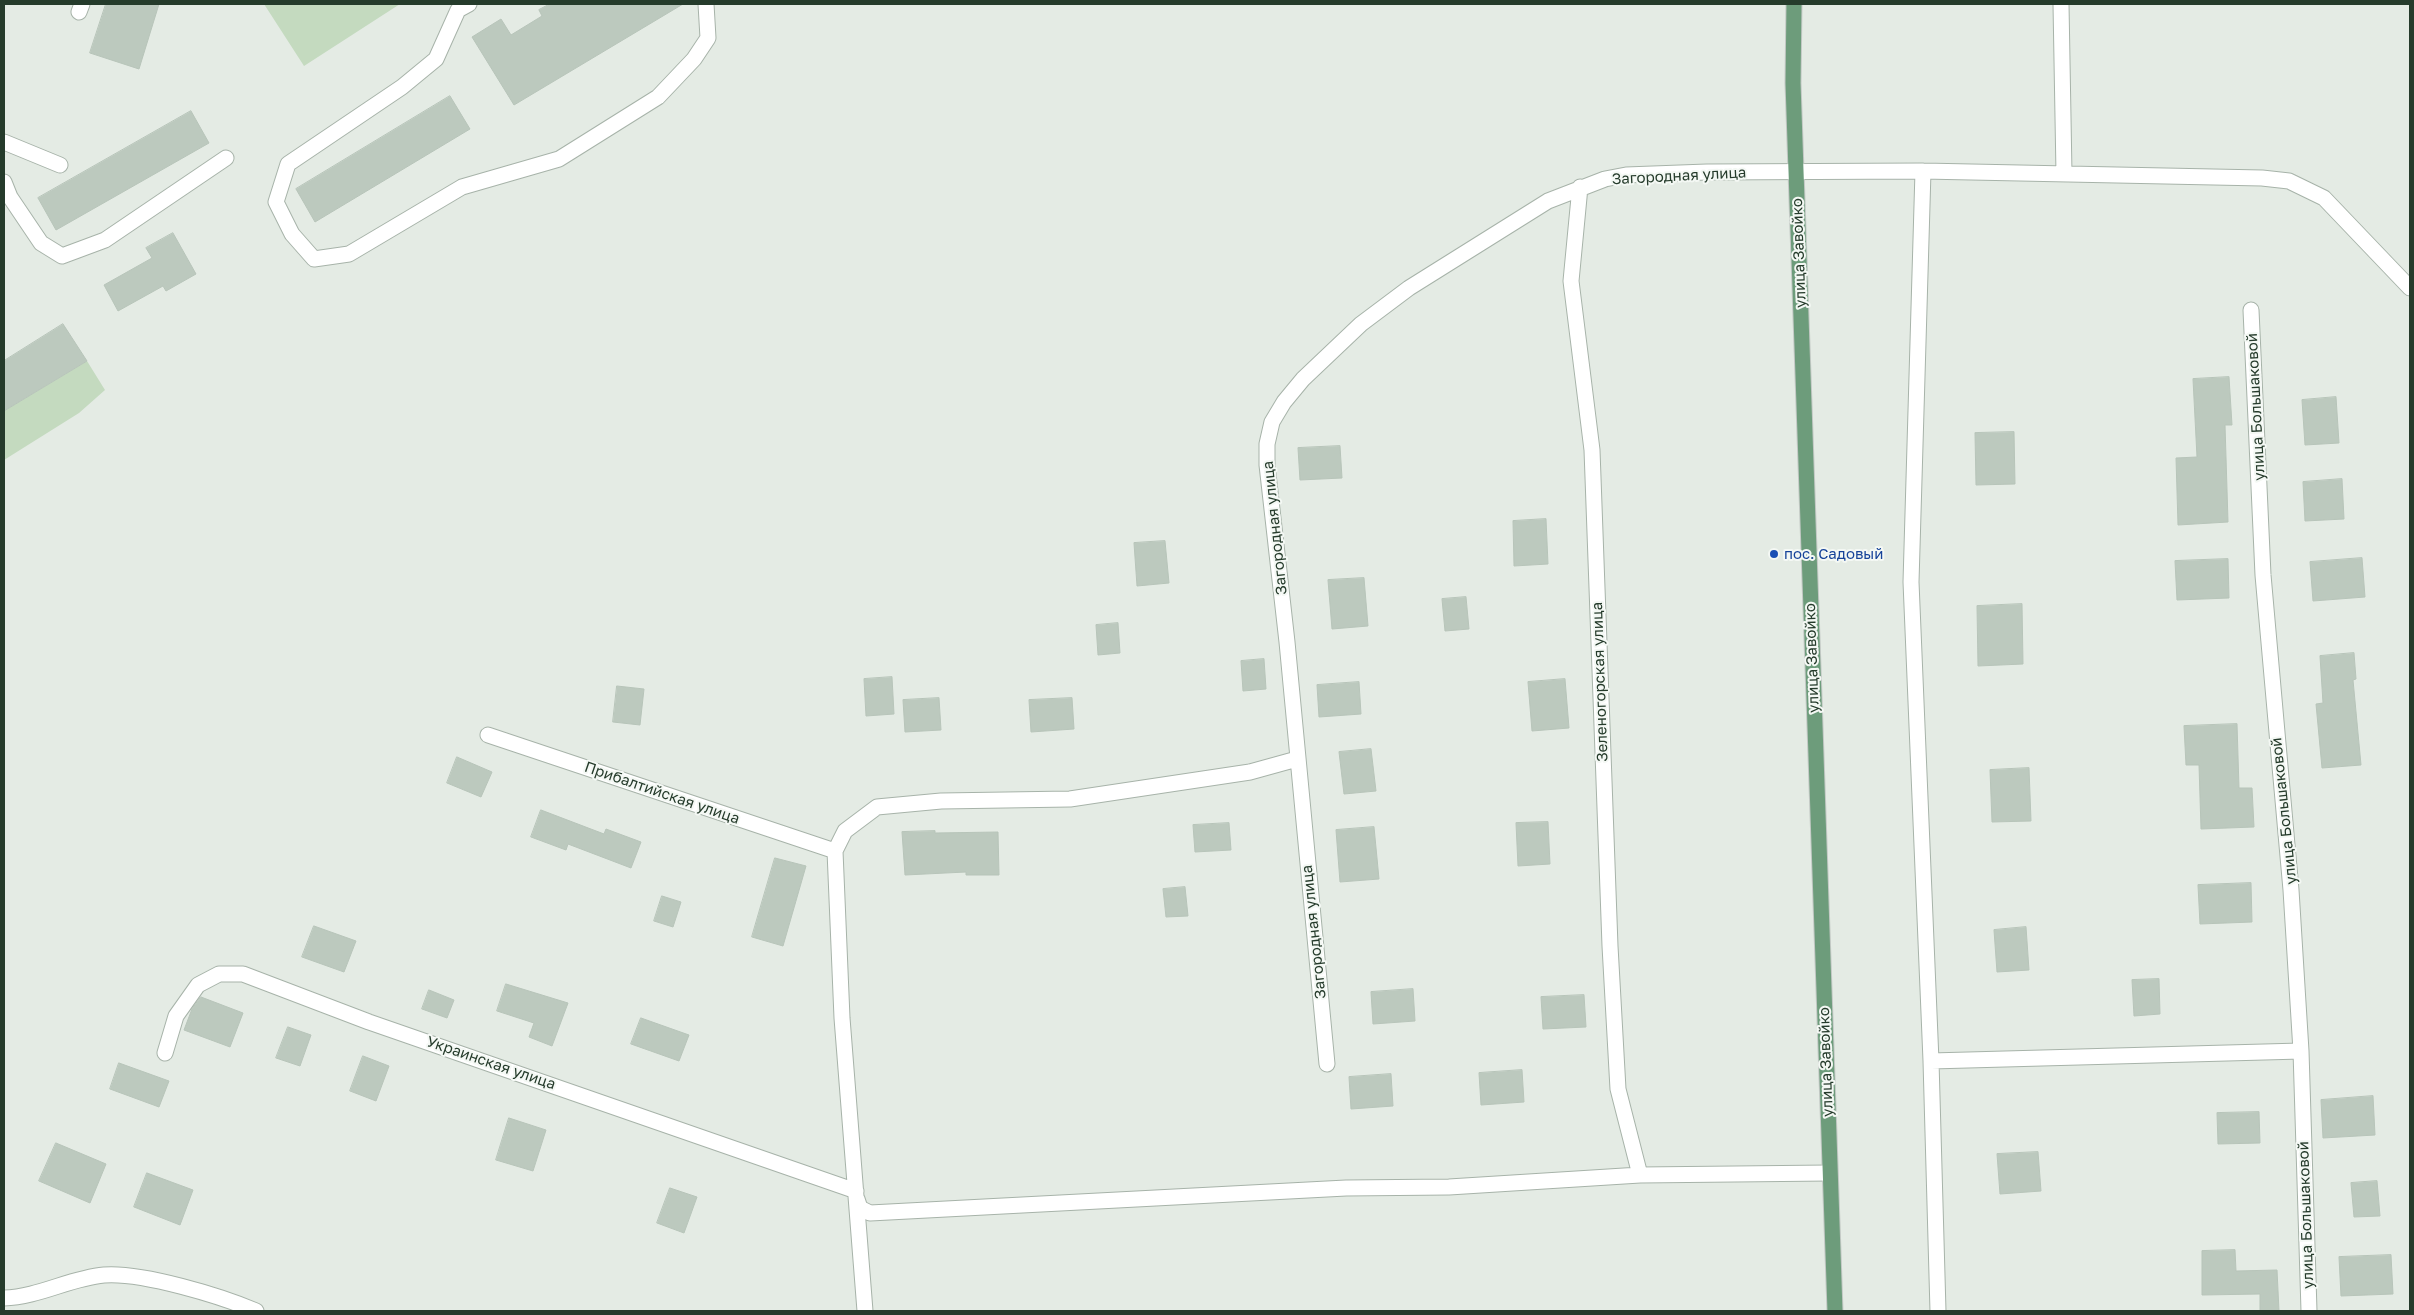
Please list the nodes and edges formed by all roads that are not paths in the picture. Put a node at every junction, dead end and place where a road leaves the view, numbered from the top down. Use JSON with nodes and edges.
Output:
{"nodes":[{"id":1,"x":468,"y":4,"type":"edge"},
{"id":2,"x":706,"y":4,"type":"edge"},
{"id":3,"x":1794,"y":4,"type":"edge"},
{"id":4,"x":2061,"y":4,"type":"edge"},
{"id":5,"x":4,"y":142,"type":"edge"},
{"id":6,"x":226,"y":158,"type":"dead end"},
{"id":7,"x":60,"y":165,"type":"dead end"},
{"id":8,"x":1923,"y":171,"type":"junction"},
{"id":9,"x":1796,"y":172,"type":"junction"},
{"id":10,"x":2064,"y":174,"type":"junction"},
{"id":11,"x":4,"y":182,"type":"edge"},
{"id":12,"x":1580,"y":187,"type":"junction"},
{"id":13,"x":2410,"y":288,"type":"edge"},
{"id":14,"x":2251,"y":310,"type":"dead end"},
{"id":15,"x":488,"y":735,"type":"dead end"},
{"id":16,"x":1297,"y":758,"type":"junction"},
{"id":17,"x":836,"y":851,"type":"junction"},
{"id":18,"x":2300,"y":1050,"type":"junction"},
{"id":19,"x":165,"y":1053,"type":"dead end"},
{"id":20,"x":1931,"y":1061,"type":"junction"},
{"id":21,"x":1327,"y":1064,"type":"dead end"},
{"id":22,"x":1829,"y":1173,"type":"junction"},
{"id":23,"x":1640,"y":1175,"type":"junction"},
{"id":24,"x":856,"y":1195,"type":"junction"},
{"id":25,"x":4,"y":1298,"type":"edge"},
{"id":26,"x":256,"y":1311,"type":"edge"},
{"id":27,"x":865,"y":1311,"type":"edge"},
{"id":28,"x":1835,"y":1311,"type":"edge"},
{"id":29,"x":1938,"y":1311,"type":"edge"},
{"id":30,"x":2309,"y":1311,"type":"edge"}],
"edges":[{"from":1,"to":2,"type":"street"},
{"from":3,"to":9,"type":"main road","name":"улица Завойко"},
{"from":4,"to":10,"type":"street"},
{"from":5,"to":7,"type":"street"},
{"from":6,"to":11,"type":"street"},
{"from":8,"to":9,"type":"street","name":"Загородная улица"},
{"from":8,"to":10,"type":"street","name":"Загородная улица"},
{"from":8,"to":20,"type":"street"},
{"from":9,"to":12,"type":"street","name":"Загородная улица"},
{"from":9,"to":22,"type":"main road","name":"улица Завойко"},
{"from":10,"to":13,"type":"street","name":"Загородная улица"},
{"from":12,"to":16,"type":"street","name":"Загородная улица"},
{"from":12,"to":23,"type":"street","name":"Зеленогорская улица"},
{"from":14,"to":18,"type":"street","name":"улица Большаковой"},
{"from":15,"to":17,"type":"street","name":"Прибалтийская улица"},
{"from":16,"to":17,"type":"street"},
{"from":16,"to":21,"type":"street","name":"Загородная улица"},
{"from":17,"to":24,"type":"street"},
{"from":18,"to":20,"type":"street"},
{"from":18,"to":30,"type":"street","name":"улица Большаковой"},
{"from":19,"to":24,"type":"street","name":"Украинская улица"},
{"from":20,"to":29,"type":"street"},
{"from":22,"to":23,"type":"street","name":"Украинская улица"},
{"from":22,"to":28,"type":"main road","name":"улица Завойко"},
{"from":23,"to":24,"type":"street","name":"Украинская улица"},
{"from":24,"to":27,"type":"street"},
{"from":25,"to":26,"type":"street"}]}
